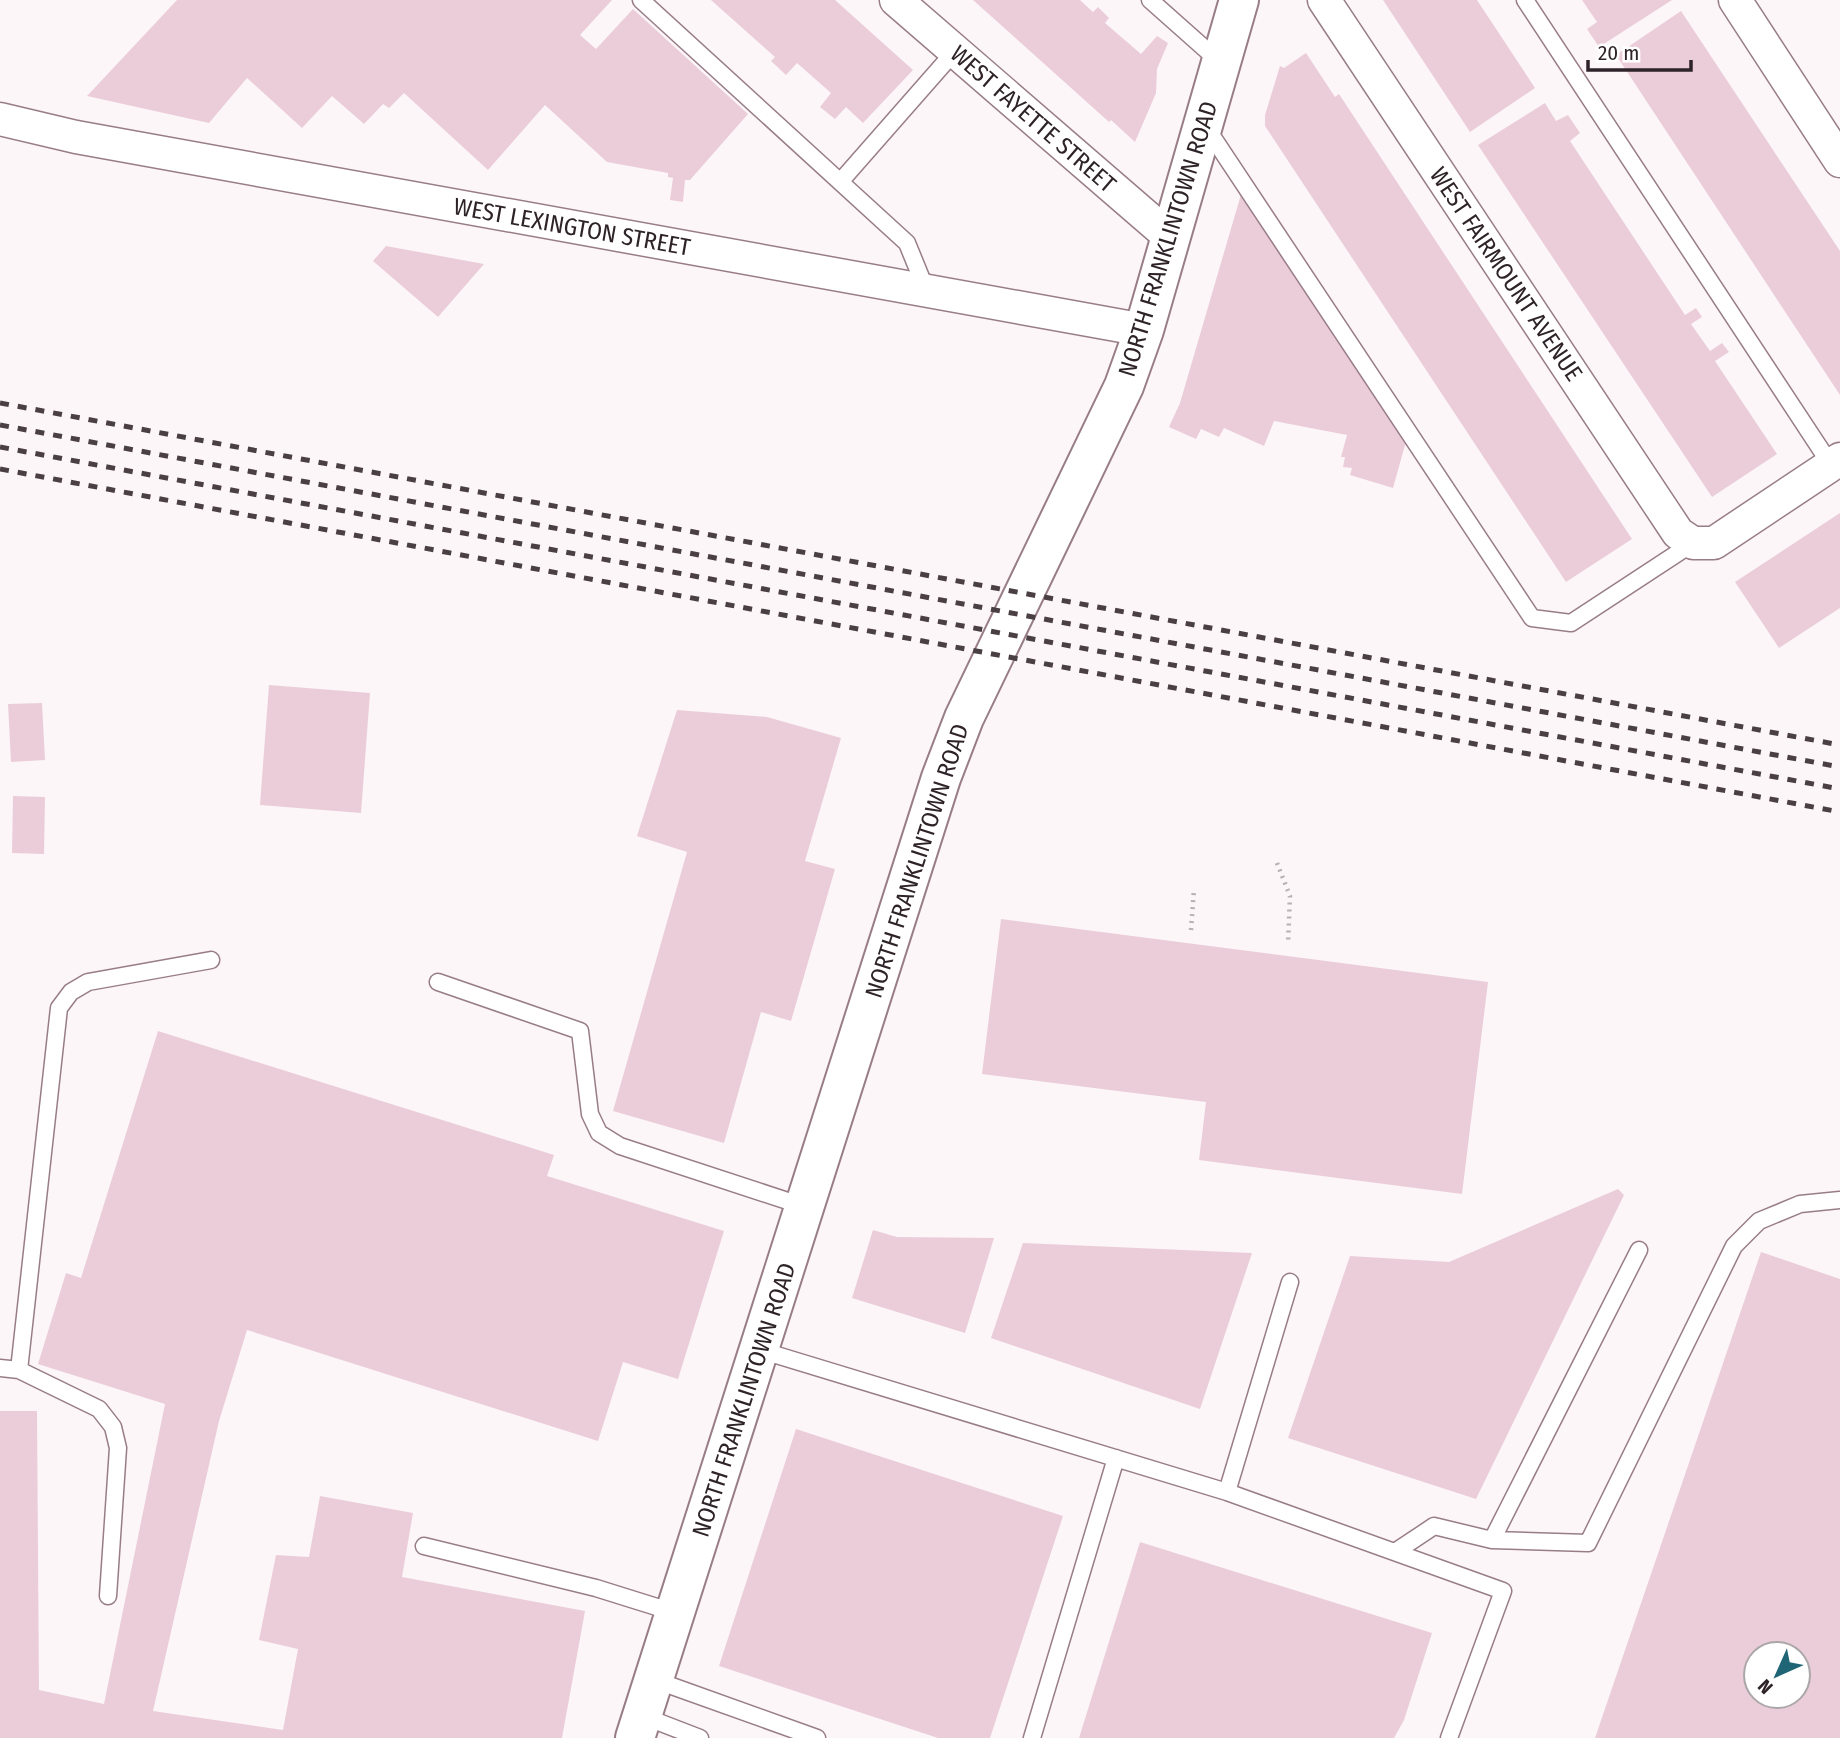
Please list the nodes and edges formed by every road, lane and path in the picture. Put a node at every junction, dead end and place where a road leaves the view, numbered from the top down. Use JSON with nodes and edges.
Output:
{"nodes":[{"id":1,"x":641,"y":0,"type":"edge"},
{"id":2,"x":896,"y":0,"type":"edge"},
{"id":3,"x":1150,"y":0,"type":"edge"},
{"id":4,"x":1239,"y":0,"type":"edge"},
{"id":5,"x":1324,"y":0,"type":"edge"},
{"id":6,"x":1525,"y":0,"type":"edge"},
{"id":7,"x":1735,"y":0,"type":"edge"},
{"id":8,"x":930,"y":13,"type":"edge"},
{"id":9,"x":955,"y":51,"type":"junction"},
{"id":10,"x":1221,"y":62,"type":"junction"},
{"id":11,"x":0,"y":120,"type":"edge"},
{"id":12,"x":1203,"y":123,"type":"junction"},
{"id":13,"x":1840,"y":161,"type":"edge"},
{"id":14,"x":840,"y":182,"type":"junction"},
{"id":15,"x":1170,"y":237,"type":"junction"},
{"id":16,"x":926,"y":292,"type":"junction"},
{"id":17,"x":1144,"y":330,"type":"junction"},
{"id":18,"x":1835,"y":462,"type":"edge"},
{"id":19,"x":1693,"y":543,"type":"junction"},
{"id":20,"x":1277,"y":863,"type":"dead end"},
{"id":21,"x":1194,"y":889,"type":"dead end"},
{"id":22,"x":1191,"y":930,"type":"dead end"},
{"id":23,"x":1288,"y":944,"type":"dead end"},
{"id":24,"x":211,"y":960,"type":"dead end"},
{"id":25,"x":439,"y":982,"type":"dead end"},
{"id":26,"x":1840,"y":1200,"type":"edge"},
{"id":27,"x":806,"y":1207,"type":"junction"},
{"id":28,"x":1639,"y":1250,"type":"dead end"},
{"id":29,"x":1290,"y":1282,"type":"dead end"},
{"id":30,"x":760,"y":1350,"type":"junction"},
{"id":31,"x":0,"y":1368,"type":"edge"},
{"id":32,"x":19,"y":1370,"type":"junction"},
{"id":33,"x":1116,"y":1458,"type":"junction"},
{"id":34,"x":1227,"y":1492,"type":"junction"},
{"id":35,"x":1492,"y":1540,"type":"junction"},
{"id":36,"x":424,"y":1546,"type":"dead end"},
{"id":37,"x":1395,"y":1552,"type":"junction"},
{"id":38,"x":108,"y":1596,"type":"dead end"},
{"id":39,"x":676,"y":1612,"type":"junction"},
{"id":40,"x":654,"y":1680,"type":"junction"},
{"id":41,"x":639,"y":1727,"type":"edge"},
{"id":42,"x":700,"y":1738,"type":"edge"},
{"id":43,"x":817,"y":1738,"type":"edge"},
{"id":44,"x":1031,"y":1738,"type":"edge"},
{"id":45,"x":1449,"y":1738,"type":"edge"}],
"edges":[{"from":1,"to":14,"type":"lane"},
{"from":2,"to":8,"type":"street","name":"WEST FAYETTE STREET"},
{"from":3,"to":10,"type":"lane"},
{"from":4,"to":10,"type":"street","name":"NORTH FRANKLINTOWN ROAD"},
{"from":5,"to":19,"type":"street","name":"WEST FAIRMOUNT AVENUE"},
{"from":6,"to":18,"type":"lane"},
{"from":7,"to":13,"type":"street"},
{"from":8,"to":9,"type":"street","name":"WEST FAYETTE STREET"},
{"from":9,"to":14,"type":"lane"},
{"from":9,"to":15,"type":"street","name":"WEST FAYETTE STREET"},
{"from":10,"to":12,"type":"street","name":"NORTH FRANKLINTOWN ROAD"},
{"from":11,"to":16,"type":"street","name":"WEST LEXINGTON STREET"},
{"from":12,"to":15,"type":"street","name":"NORTH FRANKLINTOWN ROAD"},
{"from":12,"to":19,"type":"lane"},
{"from":14,"to":16,"type":"lane"},
{"from":15,"to":17,"type":"street","name":"NORTH FRANKLINTOWN ROAD"},
{"from":16,"to":17,"type":"street","name":"WEST LEXINGTON STREET"},
{"from":17,"to":27,"type":"street","name":"NORTH FRANKLINTOWN ROAD"},
{"from":18,"to":19,"type":"street"},
{"from":20,"to":23,"type":"path"},
{"from":21,"to":22,"type":"path"},
{"from":24,"to":32,"type":"lane"},
{"from":25,"to":27,"type":"lane"},
{"from":26,"to":35,"type":"lane"},
{"from":27,"to":30,"type":"street","name":"NORTH FRANKLINTOWN ROAD"},
{"from":28,"to":35,"type":"lane"},
{"from":29,"to":34,"type":"lane"},
{"from":30,"to":33,"type":"lane"},
{"from":30,"to":39,"type":"street","name":"NORTH FRANKLINTOWN ROAD"},
{"from":31,"to":32,"type":"lane"},
{"from":32,"to":38,"type":"lane"},
{"from":33,"to":34,"type":"lane"},
{"from":33,"to":44,"type":"lane"},
{"from":34,"to":37,"type":"lane"},
{"from":35,"to":37,"type":"lane"},
{"from":36,"to":39,"type":"lane"},
{"from":37,"to":45,"type":"lane"},
{"from":39,"to":40,"type":"street","name":"NORTH FRANKLINTOWN ROAD"},
{"from":40,"to":41,"type":"street","name":"NORTH FRANKLINTOWN ROAD"},
{"from":40,"to":43,"type":"lane"},
{"from":41,"to":42,"type":"lane"}]}
